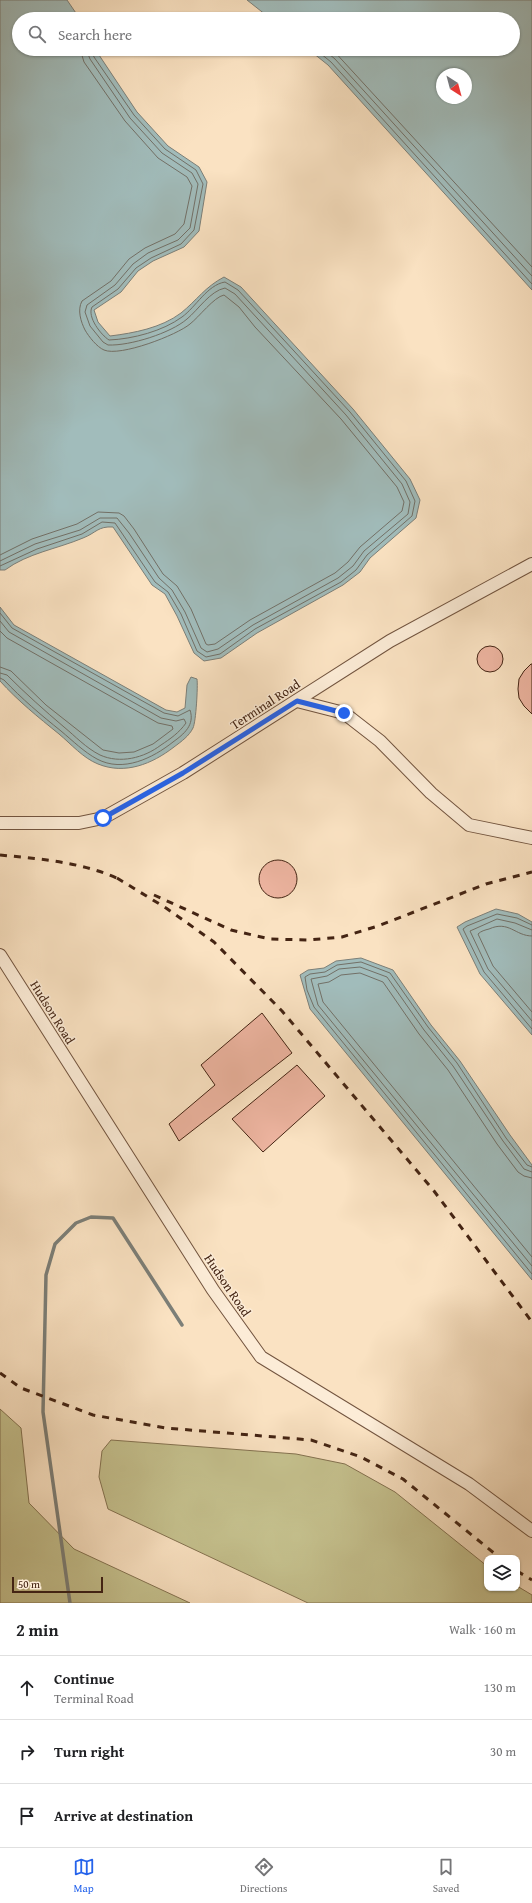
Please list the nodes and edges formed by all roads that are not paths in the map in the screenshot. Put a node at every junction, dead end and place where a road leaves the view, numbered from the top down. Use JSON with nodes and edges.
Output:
{"nodes":[{"id":1,"x":532,"y":564,"type":"edge"},
{"id":2,"x":297,"y":701,"type":"junction"},
{"id":3,"x":0,"y":823,"type":"edge"},
{"id":4,"x":532,"y":838,"type":"edge"},
{"id":5,"x":0,"y":955,"type":"edge"},
{"id":6,"x":532,"y":1531,"type":"edge"}],
"edges":[{"from":1,"to":2,"type":"street","name":"Terminal Road"},
{"from":2,"to":3,"type":"street","name":"Terminal Road"},
{"from":2,"to":4,"type":"street"},
{"from":5,"to":6,"type":"street","name":"Hudson Road"}]}
